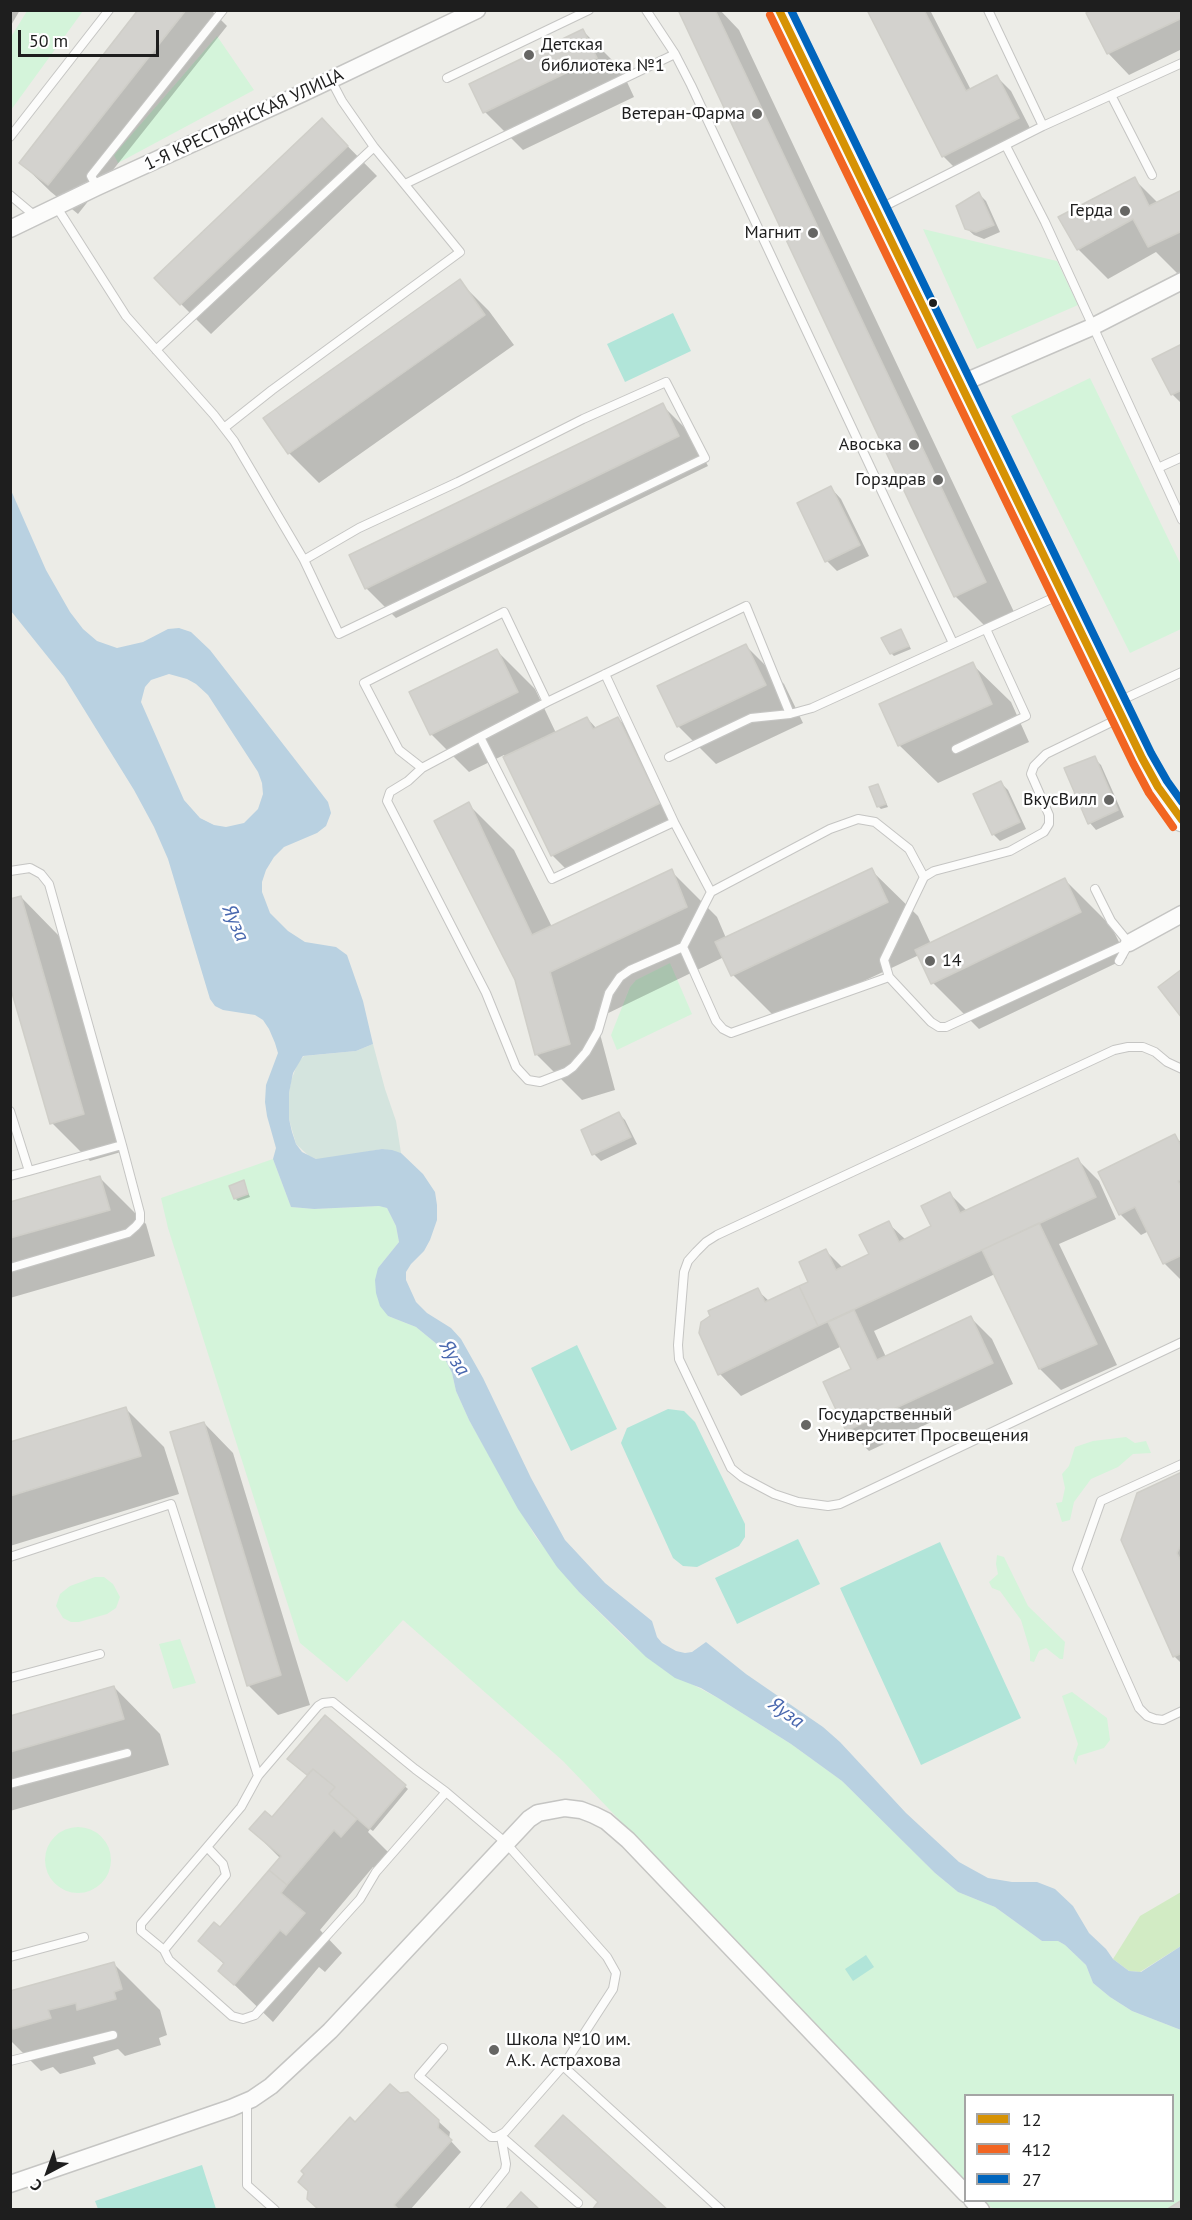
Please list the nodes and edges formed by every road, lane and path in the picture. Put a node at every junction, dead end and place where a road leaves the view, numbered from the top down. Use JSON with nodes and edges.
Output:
{"nodes":[{"id":1,"x":109,"y":10,"type":"edge"},
{"id":2,"x":223,"y":10,"type":"edge"},
{"id":3,"x":477,"y":10,"type":"edge"},
{"id":4,"x":589,"y":10,"type":"edge"},
{"id":5,"x":646,"y":10,"type":"edge"},
{"id":6,"x":779,"y":10,"type":"edge"},
{"id":7,"x":988,"y":10,"type":"edge"},
{"id":8,"x":675,"y":54,"type":"junction"},
{"id":9,"x":1182,"y":63,"type":"edge"},
{"id":10,"x":447,"y":78,"type":"dead end"},
{"id":11,"x":331,"y":80,"type":"junction"},
{"id":12,"x":1111,"y":95,"type":"junction"},
{"id":13,"x":1043,"y":126,"type":"junction"},
{"id":14,"x":10,"y":137,"type":"edge"},
{"id":15,"x":1006,"y":146,"type":"junction"},
{"id":16,"x":374,"y":147,"type":"junction"},
{"id":17,"x":1152,"y":174,"type":"dead end"},
{"id":18,"x":405,"y":184,"type":"junction"},
{"id":19,"x":97,"y":187,"type":"junction"},
{"id":20,"x":10,"y":195,"type":"edge"},
{"id":21,"x":56,"y":206,"type":"junction"},
{"id":22,"x":876,"y":210,"type":"junction"},
{"id":23,"x":35,"y":216,"type":"junction"},
{"id":24,"x":10,"y":229,"type":"edge"},
{"id":25,"x":1182,"y":281,"type":"edge"},
{"id":26,"x":1092,"y":327,"type":"junction"},
{"id":27,"x":156,"y":350,"type":"junction"},
{"id":28,"x":960,"y":384,"type":"junction"},
{"id":29,"x":224,"y":428,"type":"junction"},
{"id":30,"x":1182,"y":457,"type":"edge"},
{"id":31,"x":1158,"y":468,"type":"junction"},
{"id":32,"x":1182,"y":520,"type":"edge"},
{"id":33,"x":304,"y":560,"type":"junction"},
{"id":34,"x":1062,"y":594,"type":"junction"},
{"id":35,"x":986,"y":629,"type":"junction"},
{"id":36,"x":953,"y":643,"type":"junction"},
{"id":37,"x":605,"y":674,"type":"junction"},
{"id":38,"x":1180,"y":676,"type":"edge"},
{"id":39,"x":547,"y":702,"type":"junction"},
{"id":40,"x":1119,"y":710,"type":"junction"},
{"id":41,"x":790,"y":714,"type":"junction"},
{"id":42,"x":480,"y":737,"type":"junction"},
{"id":43,"x":956,"y":749,"type":"dead end"},
{"id":44,"x":669,"y":757,"type":"dead end"},
{"id":45,"x":422,"y":768,"type":"junction"},
{"id":46,"x":1182,"y":821,"type":"edge"},
{"id":47,"x":674,"y":822,"type":"junction"},
{"id":48,"x":10,"y":871,"type":"edge"},
{"id":49,"x":924,"y":877,"type":"junction"},
{"id":50,"x":1095,"y":889,"type":"dead end"},
{"id":51,"x":711,"y":892,"type":"junction"},
{"id":52,"x":1182,"y":914,"type":"edge"},
{"id":53,"x":1129,"y":942,"type":"junction"},
{"id":54,"x":683,"y":947,"type":"junction"},
{"id":55,"x":1119,"y":961,"type":"dead end"},
{"id":56,"x":889,"y":977,"type":"junction"},
{"id":57,"x":1182,"y":1069,"type":"edge"},
{"id":58,"x":10,"y":1111,"type":"edge"},
{"id":59,"x":122,"y":1145,"type":"junction"},
{"id":60,"x":29,"y":1171,"type":"junction"},
{"id":61,"x":10,"y":1176,"type":"edge"},
{"id":62,"x":10,"y":1268,"type":"edge"},
{"id":63,"x":1182,"y":1342,"type":"edge"},
{"id":64,"x":1182,"y":1464,"type":"edge"},
{"id":65,"x":10,"y":1557,"type":"edge"},
{"id":66,"x":100,"y":1654,"type":"dead end"},
{"id":67,"x":10,"y":1678,"type":"edge"},
{"id":68,"x":1182,"y":1711,"type":"edge"},
{"id":69,"x":127,"y":1753,"type":"dead end"},
{"id":70,"x":258,"y":1776,"type":"junction"},
{"id":71,"x":10,"y":1784,"type":"edge"},
{"id":72,"x":446,"y":1792,"type":"junction"},
{"id":73,"x":505,"y":1842,"type":"junction"},
{"id":74,"x":207,"y":1847,"type":"junction"},
{"id":75,"x":84,"y":1937,"type":"dead end"},
{"id":76,"x":164,"y":1950,"type":"junction"},
{"id":77,"x":10,"y":1958,"type":"edge"},
{"id":78,"x":113,"y":2035,"type":"dead end"},
{"id":79,"x":443,"y":2048,"type":"dead end"},
{"id":80,"x":10,"y":2061,"type":"edge"},
{"id":81,"x":563,"y":2066,"type":"junction"},
{"id":82,"x":247,"y":2102,"type":"junction"},
{"id":83,"x":501,"y":2136,"type":"junction"},
{"id":84,"x":10,"y":2184,"type":"edge"},
{"id":85,"x":964,"y":2192,"type":"edge"},
{"id":86,"x":578,"y":2203,"type":"dead end"},
{"id":87,"x":275,"y":2210,"type":"edge"},
{"id":88,"x":473,"y":2210,"type":"edge"},
{"id":89,"x":722,"y":2210,"type":"edge"}],
"edges":[{"from":1,"to":14,"type":"lane"},
{"from":2,"to":19,"type":"lane"},
{"from":3,"to":11,"type":"street","name":"1-Я КРЕСТЬЯНСКАЯ УЛИЦА"},
{"from":4,"to":10,"type":"lane"},
{"from":5,"to":8,"type":"lane"},
{"from":6,"to":22,"type":"street"},
{"from":7,"to":13,"type":"lane"},
{"from":8,"to":18,"type":"lane"},
{"from":8,"to":36,"type":"lane"},
{"from":9,"to":12,"type":"lane"},
{"from":11,"to":16,"type":"lane"},
{"from":11,"to":19,"type":"street","name":"1-Я КРЕСТЬЯНСКАЯ УЛИЦА"},
{"from":12,"to":13,"type":"lane"},
{"from":12,"to":17,"type":"lane"},
{"from":13,"to":15,"type":"lane"},
{"from":15,"to":22,"type":"lane"},
{"from":15,"to":26,"type":"lane"},
{"from":16,"to":18,"type":"lane"},
{"from":16,"to":27,"type":"lane"},
{"from":18,"to":29,"type":"lane"},
{"from":19,"to":21,"type":"street","name":"1-Я КРЕСТЬЯНСКАЯ УЛИЦА"},
{"from":20,"to":23,"type":"lane"},
{"from":21,"to":23,"type":"street","name":"1-Я КРЕСТЬЯНСКАЯ УЛИЦА"},
{"from":21,"to":27,"type":"lane"},
{"from":22,"to":28,"type":"street"},
{"from":23,"to":24,"type":"street","name":"1-Я КРЕСТЬЯНСКАЯ УЛИЦА"},
{"from":25,"to":26,"type":"street"},
{"from":26,"to":28,"type":"street"},
{"from":26,"to":31,"type":"lane"},
{"from":27,"to":29,"type":"lane"},
{"from":28,"to":34,"type":"street"},
{"from":29,"to":33,"type":"lane"},
{"from":30,"to":31,"type":"lane"},
{"from":31,"to":32,"type":"lane"},
{"from":33,"to":33,"type":"lane"},
{"from":34,"to":35,"type":"lane"},
{"from":34,"to":40,"type":"street"},
{"from":35,"to":36,"type":"lane"},
{"from":35,"to":43,"type":"lane"},
{"from":36,"to":41,"type":"lane"},
{"from":37,"to":39,"type":"lane"},
{"from":37,"to":41,"type":"lane"},
{"from":37,"to":47,"type":"lane"},
{"from":38,"to":40,"type":"lane"},
{"from":39,"to":42,"type":"lane"},
{"from":39,"to":45,"type":"lane"},
{"from":40,"to":46,"type":"street"},
{"from":40,"to":49,"type":"lane"},
{"from":41,"to":44,"type":"lane"},
{"from":42,"to":45,"type":"lane"},
{"from":42,"to":47,"type":"lane"},
{"from":45,"to":54,"type":"lane"},
{"from":47,"to":51,"type":"lane"},
{"from":48,"to":59,"type":"lane"},
{"from":49,"to":51,"type":"lane"},
{"from":49,"to":56,"type":"lane"},
{"from":50,"to":53,"type":"lane"},
{"from":51,"to":54,"type":"lane"},
{"from":52,"to":53,"type":"street"},
{"from":53,"to":55,"type":"lane"},
{"from":53,"to":56,"type":"lane"},
{"from":54,"to":56,"type":"lane"},
{"from":57,"to":63,"type":"lane"},
{"from":58,"to":60,"type":"lane"},
{"from":59,"to":60,"type":"lane"},
{"from":59,"to":62,"type":"lane"},
{"from":60,"to":61,"type":"lane"},
{"from":64,"to":68,"type":"lane"},
{"from":65,"to":70,"type":"lane"},
{"from":66,"to":67,"type":"lane"},
{"from":69,"to":71,"type":"lane"},
{"from":70,"to":72,"type":"lane"},
{"from":70,"to":74,"type":"lane"},
{"from":72,"to":73,"type":"lane"},
{"from":72,"to":76,"type":"lane"},
{"from":73,"to":81,"type":"lane"},
{"from":73,"to":82,"type":"street"},
{"from":73,"to":85,"type":"street"},
{"from":74,"to":76,"type":"lane"},
{"from":74,"to":76,"type":"lane"},
{"from":75,"to":77,"type":"lane"},
{"from":78,"to":80,"type":"lane"},
{"from":79,"to":83,"type":"lane"},
{"from":81,"to":83,"type":"lane"},
{"from":81,"to":89,"type":"lane"},
{"from":82,"to":84,"type":"street"},
{"from":82,"to":87,"type":"lane"},
{"from":83,"to":86,"type":"lane"},
{"from":83,"to":88,"type":"lane"}]}
